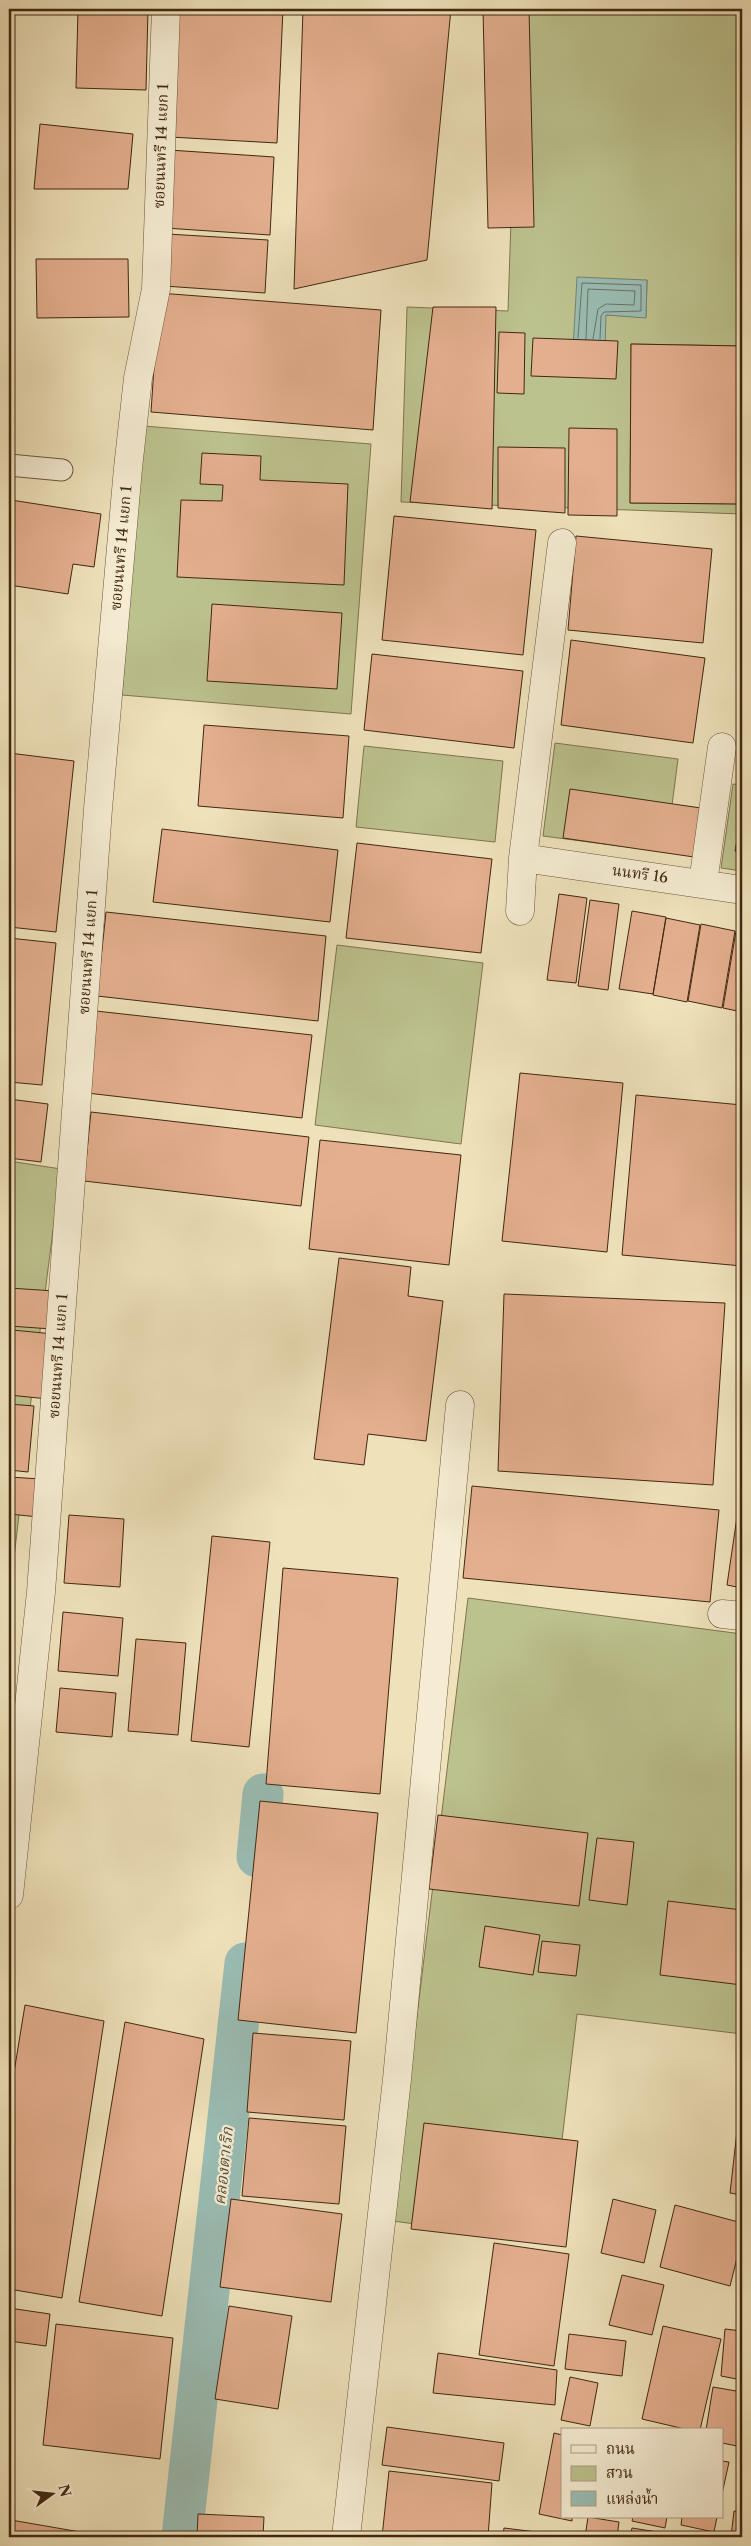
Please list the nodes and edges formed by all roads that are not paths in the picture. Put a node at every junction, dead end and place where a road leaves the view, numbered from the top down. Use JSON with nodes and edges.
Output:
{"nodes":[{"id":1,"x":166,"y":9,"type":"edge"},
{"id":2,"x":9,"y":465,"type":"edge"},
{"id":3,"x":62,"y":470,"type":"dead end"},
{"id":4,"x":562,"y":543,"type":"dead end"},
{"id":5,"x":722,"y":747,"type":"dead end"},
{"id":6,"x":530,"y":859,"type":"junction"},
{"id":7,"x":703,"y":883,"type":"junction"},
{"id":8,"x":742,"y":890,"type":"edge"},
{"id":9,"x":520,"y":911,"type":"dead end"},
{"id":10,"x":460,"y":1405,"type":"dead end"},
{"id":11,"x":9,"y":1895,"type":"edge"},
{"id":12,"x":346,"y":2537,"type":"edge"}],
"edges":[{"from":1,"to":11,"type":"street","name":"ซอยนนทรี 14 แยก 1"},
{"from":2,"to":3,"type":"lane"},
{"from":4,"to":6,"type":"street"},
{"from":5,"to":7,"type":"street"},
{"from":6,"to":7,"type":"street","name":"นนทรี 16"},
{"from":6,"to":9,"type":"street"},
{"from":7,"to":8,"type":"street","name":"นนทรี 16"},
{"from":10,"to":12,"type":"street"}]}
